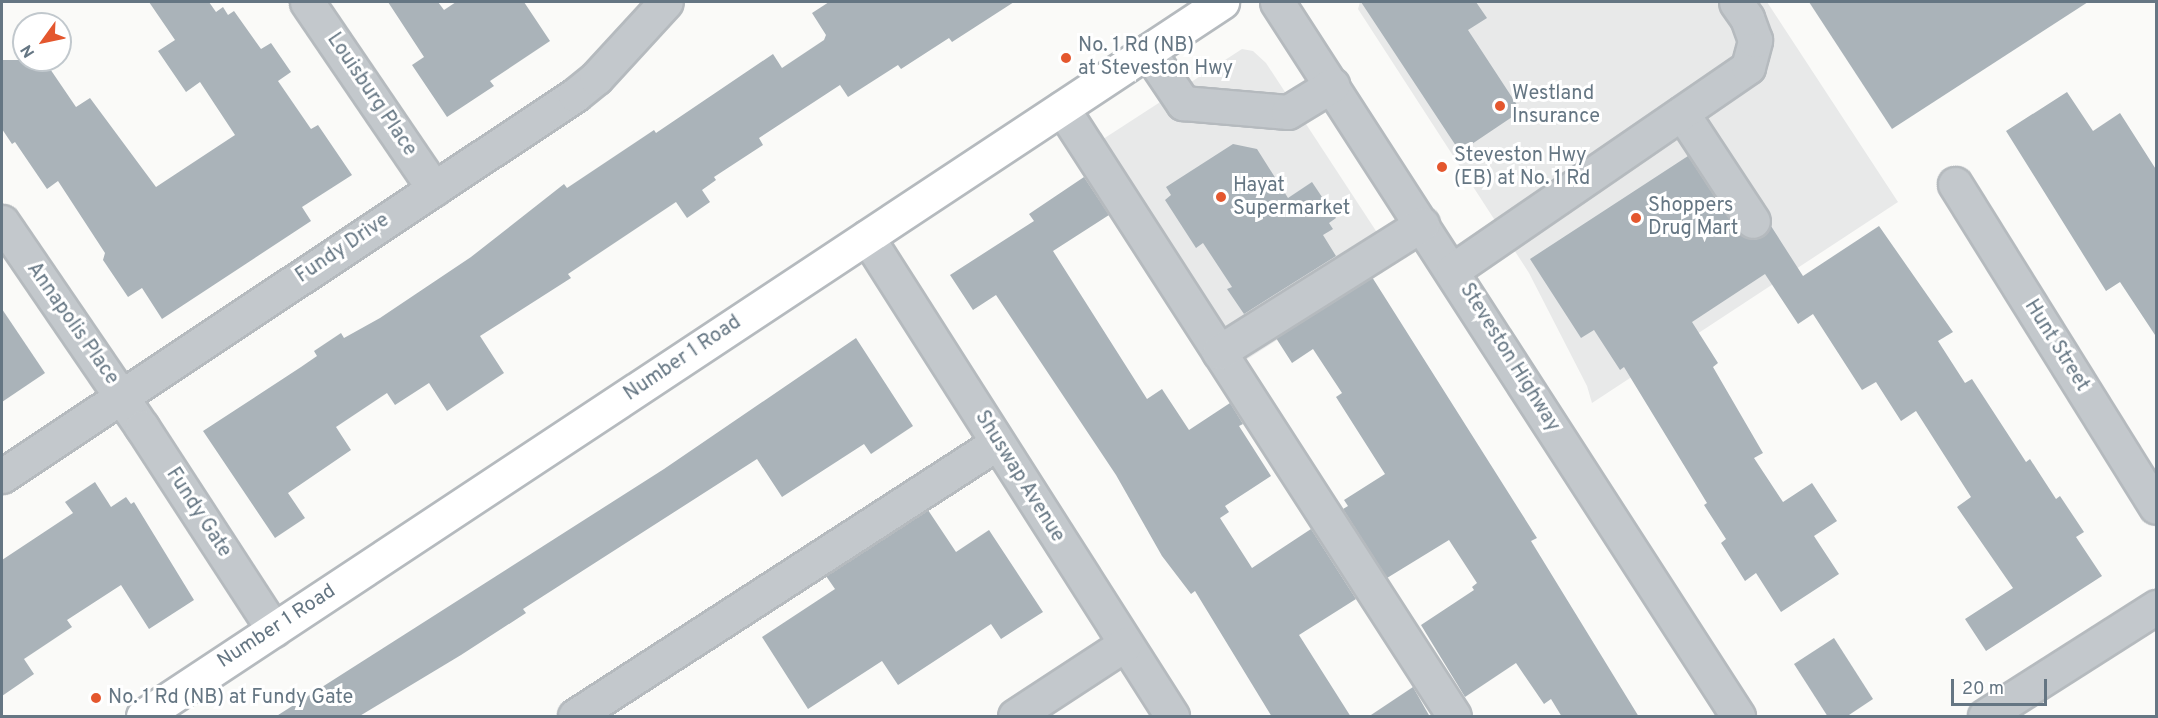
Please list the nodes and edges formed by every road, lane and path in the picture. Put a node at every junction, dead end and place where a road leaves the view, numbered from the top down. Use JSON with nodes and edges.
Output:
{"nodes":[{"id":1,"x":307,"y":2,"type":"edge"},
{"id":2,"x":666,"y":2,"type":"edge"},
{"id":3,"x":1222,"y":2,"type":"edge"},
{"id":4,"x":1277,"y":2,"type":"edge"},
{"id":5,"x":1736,"y":2,"type":"edge"},
{"id":6,"x":1148,"y":51,"type":"junction"},
{"id":7,"x":1332,"y":85,"type":"junction"},
{"id":8,"x":1062,"y":108,"type":"junction"},
{"id":9,"x":1682,"y":113,"type":"junction"},
{"id":10,"x":1955,"y":184,"type":"dead end"},
{"id":11,"x":434,"y":189,"type":"junction"},
{"id":12,"x":1753,"y":220,"type":"dead end"},
{"id":13,"x":2,"y":222,"type":"edge"},
{"id":14,"x":1422,"y":224,"type":"junction"},
{"id":15,"x":867,"y":237,"type":"junction"},
{"id":16,"x":1453,"y":270,"type":"junction"},
{"id":17,"x":1219,"y":352,"type":"junction"},
{"id":18,"x":122,"y":397,"type":"junction"},
{"id":19,"x":998,"y":443,"type":"junction"},
{"id":20,"x":2,"y":476,"type":"edge"},
{"id":21,"x":2157,"y":507,"type":"edge"},
{"id":22,"x":2157,"y":607,"type":"edge"},
{"id":23,"x":274,"y":630,"type":"junction"},
{"id":24,"x":1125,"y":644,"type":"junction"},
{"id":25,"x":143,"y":717,"type":"edge"},
{"id":26,"x":575,"y":717,"type":"edge"},
{"id":27,"x":1015,"y":717,"type":"edge"},
{"id":28,"x":1172,"y":717,"type":"edge"},
{"id":29,"x":1454,"y":717,"type":"edge"},
{"id":30,"x":1738,"y":717,"type":"edge"},
{"id":31,"x":1985,"y":717,"type":"edge"}],
"edges":[{"from":1,"to":11,"type":"street","name":"Louisburg Place"},
{"from":2,"to":11,"type":"street","name":"Fundy Drive"},
{"from":3,"to":6,"type":"main road","name":"Number 1 Road"},
{"from":4,"to":7,"type":"street","name":"Steveston Highway"},
{"from":5,"to":9,"type":"street"},
{"from":6,"to":7,"type":"street"},
{"from":6,"to":8,"type":"main road","name":"Number 1 Road"},
{"from":7,"to":14,"type":"street","name":"Steveston Highway"},
{"from":8,"to":15,"type":"main road","name":"Number 1 Road"},
{"from":8,"to":17,"type":"street"},
{"from":9,"to":12,"type":"street"},
{"from":9,"to":16,"type":"street"},
{"from":10,"to":21,"type":"street","name":"Hunt Street"},
{"from":11,"to":18,"type":"street","name":"Fundy Drive"},
{"from":13,"to":18,"type":"street","name":"Annapolis Place"},
{"from":14,"to":16,"type":"street","name":"Steveston Highway"},
{"from":14,"to":17,"type":"street"},
{"from":15,"to":19,"type":"street","name":"Shuswap Avenue"},
{"from":15,"to":23,"type":"main road","name":"Number 1 Road"},
{"from":16,"to":30,"type":"street","name":"Steveston Highway"},
{"from":17,"to":29,"type":"street"},
{"from":18,"to":20,"type":"street","name":"Fundy Drive"},
{"from":18,"to":23,"type":"street","name":"Fundy Gate"},
{"from":19,"to":24,"type":"street","name":"Shuswap Avenue"},
{"from":19,"to":26,"type":"street"},
{"from":22,"to":31,"type":"street"},
{"from":23,"to":25,"type":"main road","name":"Number 1 Road"},
{"from":24,"to":27,"type":"street"},
{"from":24,"to":28,"type":"street","name":"Shuswap Avenue"}]}
